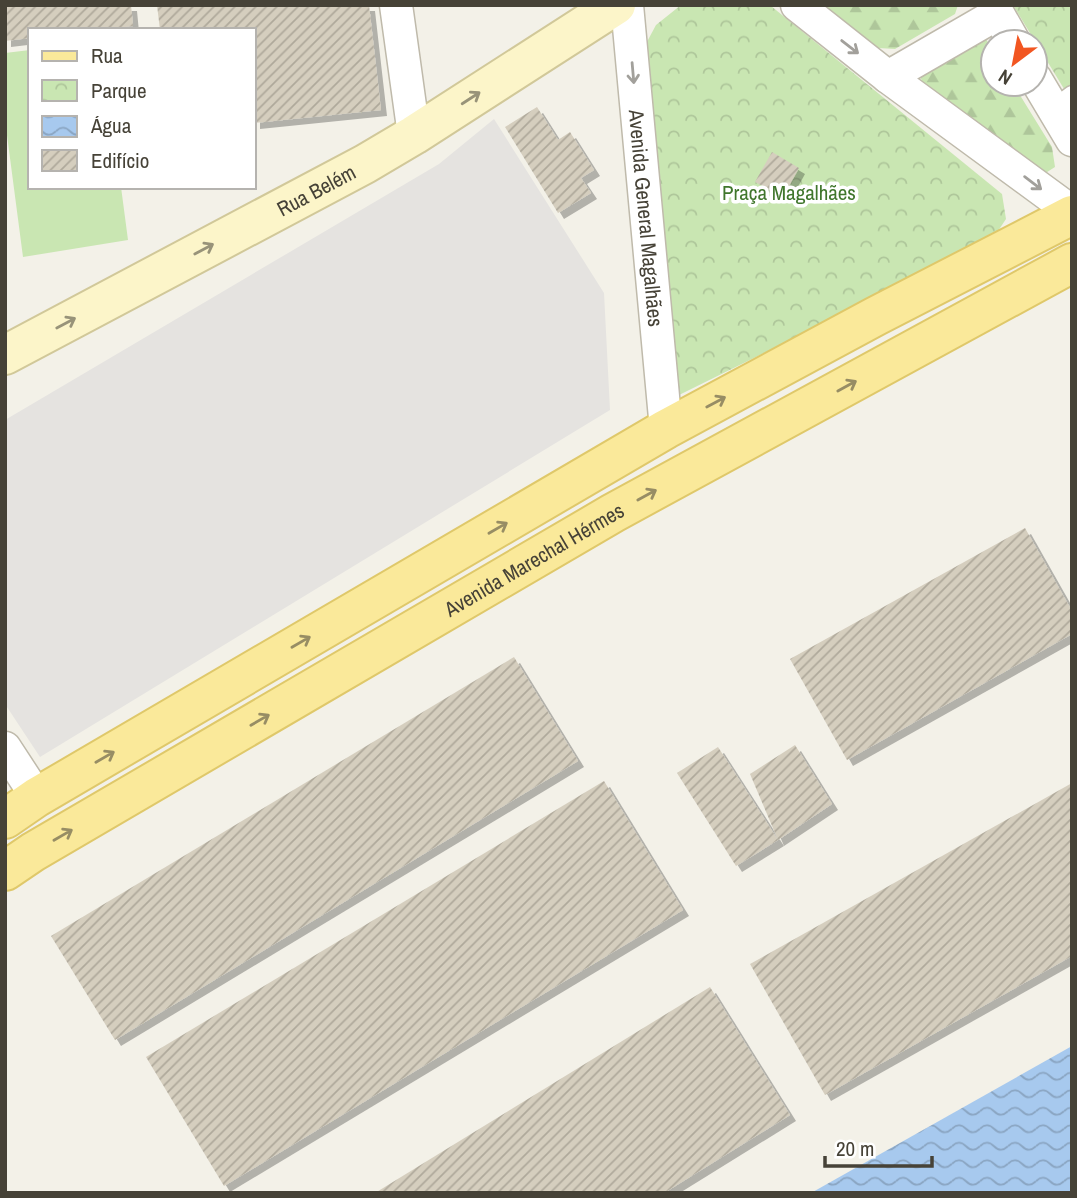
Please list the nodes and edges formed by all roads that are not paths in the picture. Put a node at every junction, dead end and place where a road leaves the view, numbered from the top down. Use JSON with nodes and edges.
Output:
{"nodes":[{"id":1,"x":396,"y":5,"type":"edge"},
{"id":2,"x":616,"y":5,"type":"edge"},
{"id":3,"x":627,"y":5,"type":"edge"},
{"id":4,"x":797,"y":5,"type":"edge"},
{"id":5,"x":995,"y":10,"type":"edge"},
{"id":6,"x":1006,"y":28,"type":"edge"},
{"id":7,"x":888,"y":76,"type":"junction"},
{"id":8,"x":1062,"y":101,"type":"edge"},
{"id":9,"x":414,"y":135,"type":"junction"},
{"id":10,"x":1072,"y":140,"type":"edge"},
{"id":11,"x":1072,"y":213,"type":"edge"},
{"id":12,"x":1072,"y":263,"type":"edge"},
{"id":13,"x":5,"y":355,"type":"edge"},
{"id":14,"x":666,"y":429,"type":"junction"},
{"id":15,"x":5,"y":748,"type":"edge"},
{"id":16,"x":37,"y":797,"type":"junction"},
{"id":17,"x":5,"y":819,"type":"edge"},
{"id":18,"x":5,"y":871,"type":"edge"}],
"edges":[{"from":1,"to":9,"type":"street"},
{"from":9,"to":2,"type":"street","name":"Rua Belém","one_way":true},
{"from":3,"to":14,"type":"street","name":"Avenida General Magalhães","one_way":true},
{"from":4,"to":7,"type":"street","one_way":true},
{"from":5,"to":6,"type":"street"},
{"from":5,"to":7,"type":"street"},
{"from":7,"to":11,"type":"street","one_way":true},
{"from":8,"to":10,"type":"street"},
{"from":13,"to":9,"type":"street","name":"Rua Belém","one_way":true},
{"from":14,"to":11,"type":"main road","one_way":true},
{"from":18,"to":12,"type":"main road","name":"Avenida Marechal Hérmes","one_way":true},
{"from":16,"to":14,"type":"main road","one_way":true},
{"from":15,"to":16,"type":"street"},
{"from":16,"to":17,"type":"main road"}]}
